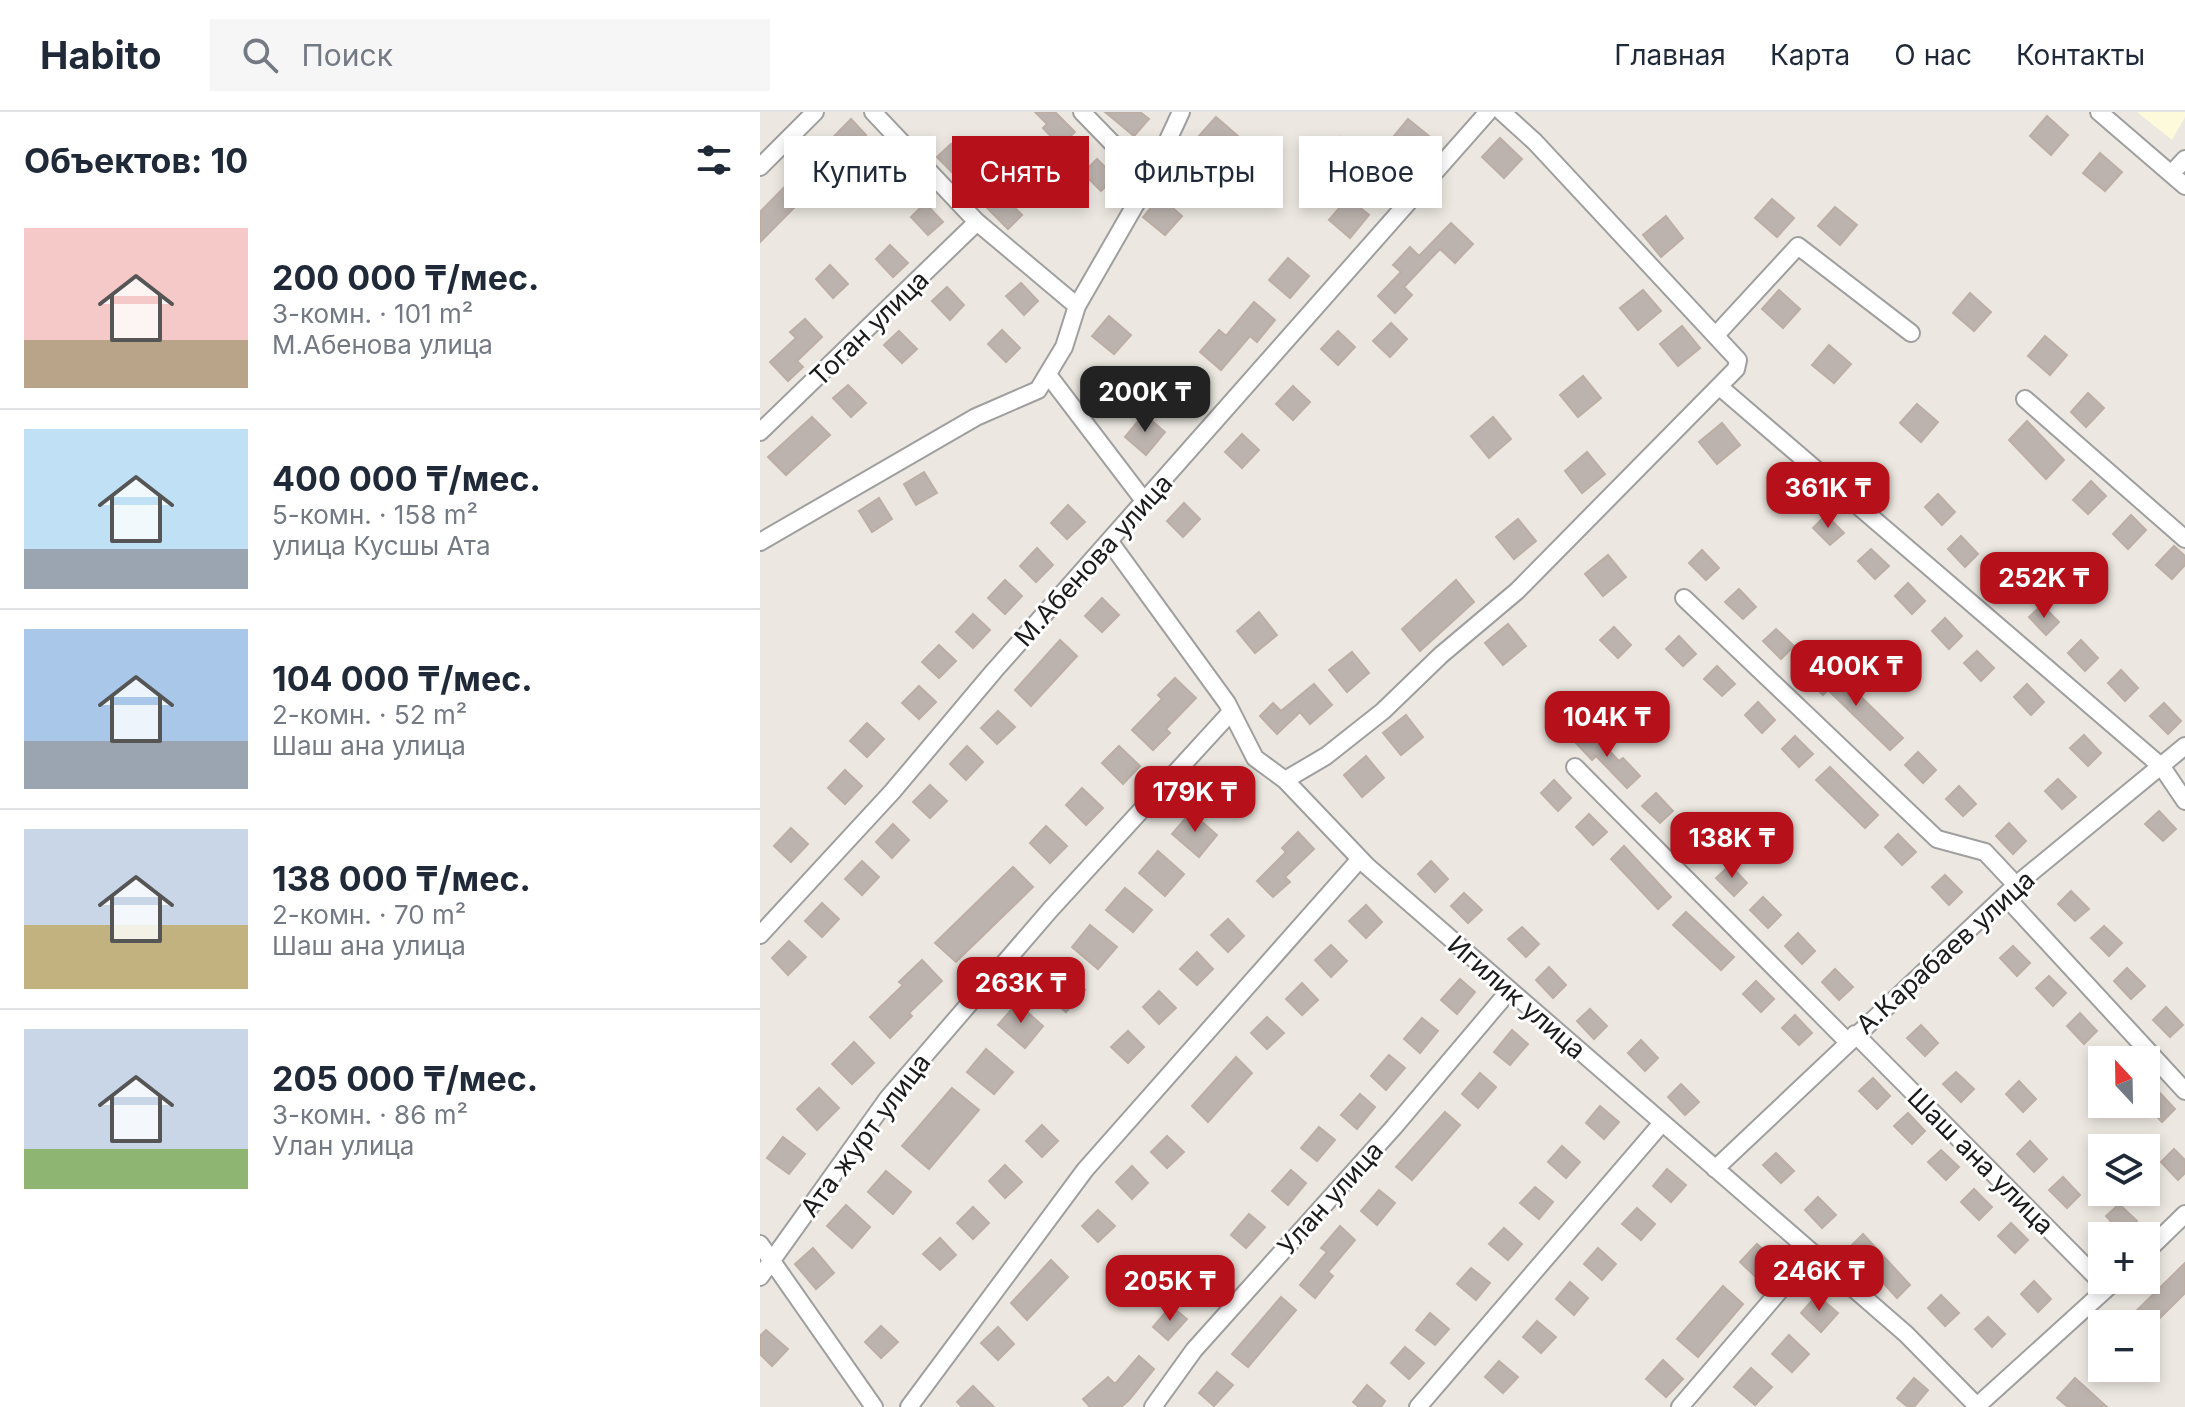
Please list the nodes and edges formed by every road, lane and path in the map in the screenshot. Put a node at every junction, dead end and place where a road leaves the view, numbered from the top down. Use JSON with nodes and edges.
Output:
{"nodes":[{"id":1,"x":815,"y":112,"type":"edge"},
{"id":2,"x":873,"y":112,"type":"edge"},
{"id":3,"x":1082,"y":112,"type":"edge"},
{"id":4,"x":1181,"y":112,"type":"edge"},
{"id":5,"x":1488,"y":112,"type":"edge"},
{"id":6,"x":1502,"y":112,"type":"edge"},
{"id":7,"x":2099,"y":112,"type":"edge"},
{"id":8,"x":1105,"y":136,"type":"edge"},
{"id":9,"x":1170,"y":136,"type":"edge"},
{"id":10,"x":2185,"y":159,"type":"edge"},
{"id":11,"x":760,"y":167,"type":"edge"},
{"id":12,"x":2171,"y":174,"type":"junction"},
{"id":13,"x":2185,"y":186,"type":"edge"},
{"id":14,"x":1133,"y":208,"type":"edge"},
{"id":15,"x":977,"y":222,"type":"junction"},
{"id":16,"x":1077,"y":306,"type":"junction"},
{"id":17,"x":1911,"y":333,"type":"dead end"},
{"id":18,"x":1716,"y":335,"type":"junction"},
{"id":19,"x":1049,"y":376,"type":"junction"},
{"id":20,"x":1721,"y":388,"type":"junction"},
{"id":21,"x":2025,"y":399,"type":"dead end"},
{"id":22,"x":760,"y":432,"type":"edge"},
{"id":23,"x":1145,"y":502,"type":"junction"},
{"id":24,"x":2185,"y":539,"type":"edge"},
{"id":25,"x":760,"y":542,"type":"edge"},
{"id":26,"x":1110,"y":542,"type":"junction"},
{"id":27,"x":1684,"y":598,"type":"dead end"},
{"id":28,"x":1231,"y":712,"type":"junction"},
{"id":29,"x":2185,"y":746,"type":"edge"},
{"id":30,"x":1575,"y":767,"type":"dead end"},
{"id":31,"x":2162,"y":767,"type":"junction"},
{"id":32,"x":1285,"y":780,"type":"junction"},
{"id":33,"x":2185,"y":801,"type":"edge"},
{"id":34,"x":1360,"y":859,"type":"junction"},
{"id":35,"x":2010,"y":891,"type":"junction"},
{"id":36,"x":760,"y":935,"type":"edge"},
{"id":37,"x":1509,"y":991,"type":"junction"},
{"id":38,"x":1851,"y":1038,"type":"junction"},
{"id":39,"x":2185,"y":1091,"type":"edge"},
{"id":40,"x":1662,"y":1123,"type":"junction"},
{"id":41,"x":1715,"y":1169,"type":"junction"},
{"id":42,"x":2185,"y":1214,"type":"edge"},
{"id":43,"x":2160,"y":1238,"type":"edge"},
{"id":44,"x":760,"y":1244,"type":"edge"},
{"id":45,"x":1812,"y":1253,"type":"junction"},
{"id":46,"x":772,"y":1260,"type":"junction"},
{"id":47,"x":2088,"y":1261,"type":"edge"},
{"id":48,"x":760,"y":1277,"type":"edge"},
{"id":49,"x":2101,"y":1294,"type":"edge"},
{"id":50,"x":874,"y":1407,"type":"edge"},
{"id":51,"x":909,"y":1407,"type":"edge"},
{"id":52,"x":1153,"y":1407,"type":"edge"},
{"id":53,"x":1418,"y":1407,"type":"edge"},
{"id":54,"x":1680,"y":1407,"type":"edge"},
{"id":55,"x":1976,"y":1407,"type":"edge"}],
"edges":[{"from":1,"to":11,"type":"street"},
{"from":2,"to":15,"type":"street"},
{"from":3,"to":8,"type":"street"},
{"from":4,"to":9,"type":"street"},
{"from":5,"to":23,"type":"street","name":"М.Абенова улица"},
{"from":6,"to":18,"type":"street"},
{"from":7,"to":12,"type":"street"},
{"from":10,"to":12,"type":"street"},
{"from":12,"to":13,"type":"street"},
{"from":14,"to":16,"type":"street"},
{"from":15,"to":16,"type":"street"},
{"from":15,"to":22,"type":"street","name":"Тоган улица"},
{"from":16,"to":19,"type":"street"},
{"from":17,"to":18,"type":"street"},
{"from":18,"to":20,"type":"street"},
{"from":19,"to":23,"type":"street"},
{"from":19,"to":25,"type":"street"},
{"from":20,"to":31,"type":"street"},
{"from":20,"to":32,"type":"street"},
{"from":21,"to":24,"type":"street"},
{"from":23,"to":26,"type":"street","name":"М.Абенова улица"},
{"from":26,"to":28,"type":"street","name":"Игилик улица"},
{"from":26,"to":36,"type":"street","name":"М.Абенова улица"},
{"from":27,"to":35,"type":"street"},
{"from":28,"to":32,"type":"street","name":"Игилик улица"},
{"from":28,"to":46,"type":"street","name":"Ата журт улица"},
{"from":29,"to":31,"type":"street","name":"А.Карабаев улица"},
{"from":30,"to":38,"type":"street","name":"Шаш ана улица"},
{"from":31,"to":33,"type":"street"},
{"from":31,"to":35,"type":"street","name":"А.Карабаев улица"},
{"from":32,"to":34,"type":"street","name":"Игилик улица"},
{"from":34,"to":37,"type":"street","name":"Игилик улица"},
{"from":34,"to":51,"type":"street"},
{"from":35,"to":38,"type":"street","name":"А.Карабаев улица"},
{"from":35,"to":39,"type":"street"},
{"from":37,"to":40,"type":"street","name":"Игилик улица"},
{"from":37,"to":52,"type":"street","name":"Улан улица"},
{"from":38,"to":41,"type":"street","name":"А.Карабаев улица"},
{"from":38,"to":47,"type":"street","name":"Шаш ана улица"},
{"from":40,"to":41,"type":"street","name":"Игилик улица"},
{"from":40,"to":53,"type":"street"},
{"from":41,"to":45,"type":"street","name":"Игилик улица"},
{"from":42,"to":43,"type":"street"},
{"from":44,"to":46,"type":"street"},
{"from":45,"to":54,"type":"street"},
{"from":45,"to":55,"type":"street","name":"Игилик улица"},
{"from":46,"to":48,"type":"street","name":"Ата журт улица"},
{"from":46,"to":50,"type":"street"},
{"from":49,"to":55,"type":"street"}]}
